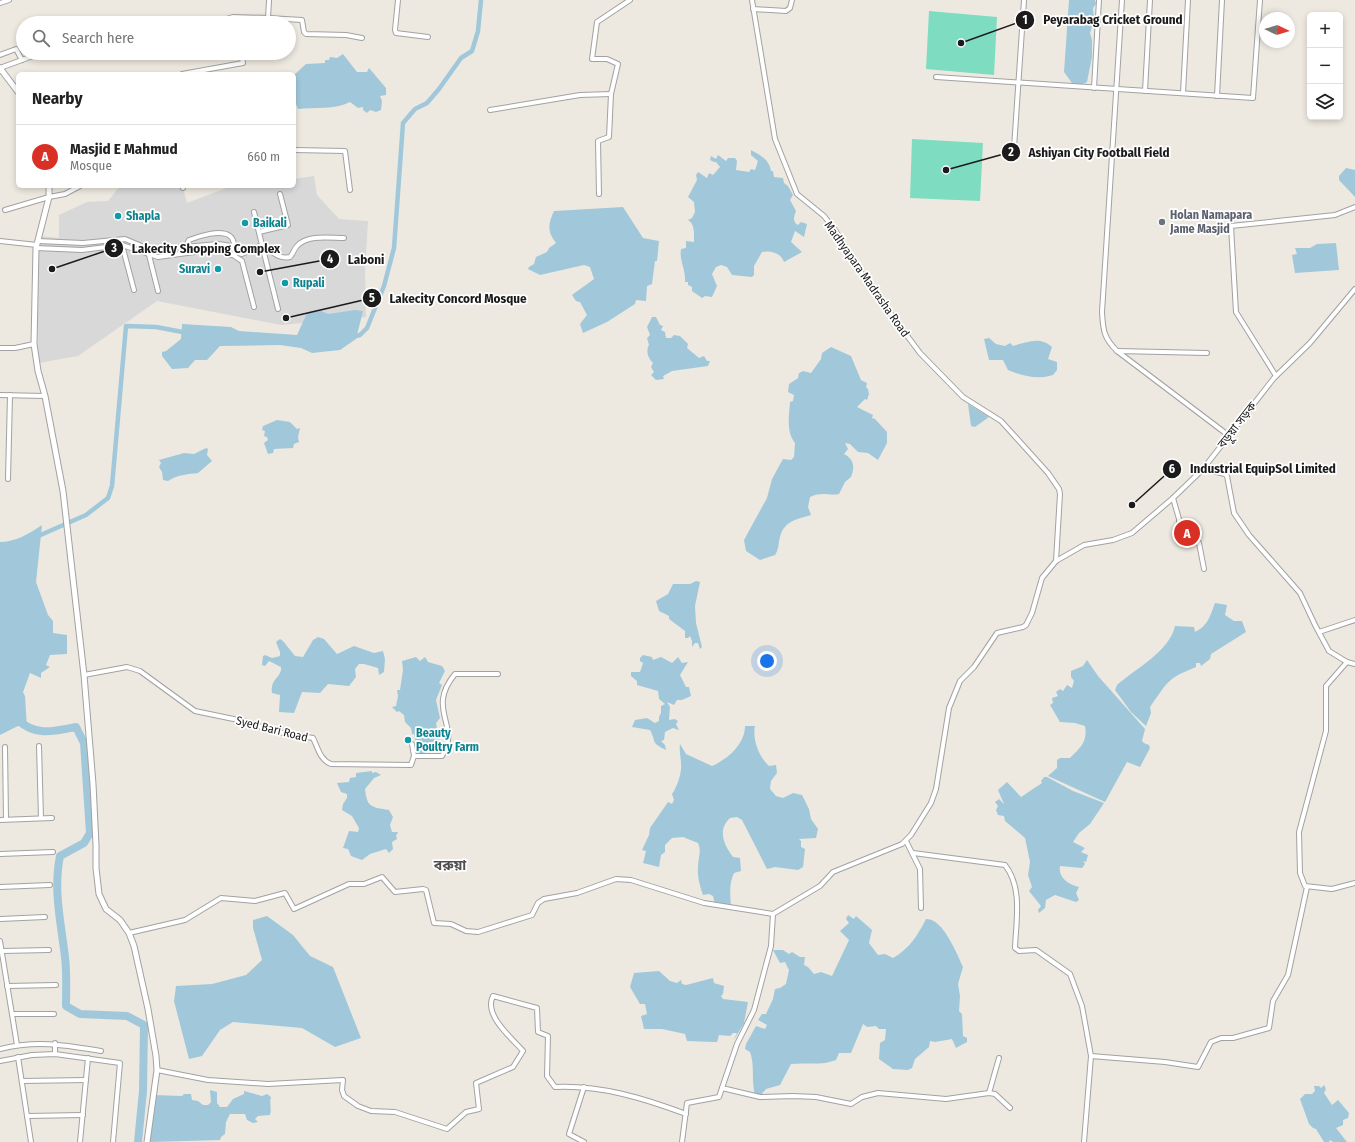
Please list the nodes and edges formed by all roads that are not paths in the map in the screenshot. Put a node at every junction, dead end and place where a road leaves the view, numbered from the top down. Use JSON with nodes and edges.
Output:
{"nodes":[{"id":1,"x":9,"y":0,"type":"edge"},
{"id":2,"x":398,"y":0,"type":"edge"},
{"id":3,"x":630,"y":0,"type":"edge"},
{"id":4,"x":752,"y":0,"type":"edge"},
{"id":5,"x":792,"y":0,"type":"edge"},
{"id":6,"x":1024,"y":0,"type":"edge"},
{"id":7,"x":1099,"y":0,"type":"edge"},
{"id":8,"x":1122,"y":0,"type":"edge"},
{"id":9,"x":1150,"y":0,"type":"edge"},
{"id":10,"x":1188,"y":0,"type":"edge"},
{"id":11,"x":1222,"y":0,"type":"edge"},
{"id":12,"x":1260,"y":0,"type":"edge"},
{"id":13,"x":269,"y":1,"type":"dead end"},
{"id":14,"x":0,"y":3,"type":"edge"},
{"id":15,"x":753,"y":9,"type":"junction"},
{"id":16,"x":268,"y":16,"type":"edge"},
{"id":17,"x":296,"y":20,"type":"edge"},
{"id":18,"x":428,"y":37,"type":"dead end"},
{"id":19,"x":362,"y":38,"type":"dead end"},
{"id":20,"x":16,"y":49,"type":"edge"},
{"id":21,"x":0,"y":55,"type":"edge"},
{"id":22,"x":22,"y":60,"type":"edge"},
{"id":23,"x":242,"y":60,"type":"edge"},
{"id":24,"x":0,"y":68,"type":"edge"},
{"id":25,"x":194,"y":72,"type":"edge"},
{"id":26,"x":936,"y":77,"type":"dead end"},
{"id":27,"x":1019,"y":83,"type":"junction"},
{"id":28,"x":1094,"y":88,"type":"junction"},
{"id":29,"x":16,"y":89,"type":"edge"},
{"id":30,"x":1116,"y":89,"type":"junction"},
{"id":31,"x":1145,"y":91,"type":"junction"},
{"id":32,"x":1183,"y":93,"type":"junction"},
{"id":33,"x":611,"y":94,"type":"junction"},
{"id":34,"x":1217,"y":96,"type":"junction"},
{"id":35,"x":490,"y":110,"type":"dead end"},
{"id":36,"x":1014,"y":148,"type":"dead end"},
{"id":37,"x":296,"y":150,"type":"edge"},
{"id":38,"x":49,"y":188,"type":"edge"},
{"id":39,"x":76,"y":188,"type":"edge"},
{"id":40,"x":350,"y":190,"type":"dead end"},
{"id":41,"x":280,"y":194,"type":"dead end"},
{"id":42,"x":599,"y":194,"type":"dead end"},
{"id":43,"x":49,"y":197,"type":"junction"},
{"id":44,"x":1355,"y":207,"type":"edge"},
{"id":45,"x":5,"y":210,"type":"dead end"},
{"id":46,"x":254,"y":212,"type":"dead end"},
{"id":47,"x":259,"y":232,"type":"junction"},
{"id":48,"x":344,"y":238,"type":"dead end"},
{"id":49,"x":0,"y":241,"type":"edge"},
{"id":50,"x":101,"y":242,"type":"junction"},
{"id":51,"x":82,"y":243,"type":"junction"},
{"id":52,"x":135,"y":243,"type":"junction"},
{"id":53,"x":262,"y":244,"type":"junction"},
{"id":54,"x":37,"y":245,"type":"junction"},
{"id":55,"x":122,"y":245,"type":"junction"},
{"id":56,"x":229,"y":246,"type":"junction"},
{"id":57,"x":102,"y":247,"type":"junction"},
{"id":58,"x":185,"y":247,"type":"junction"},
{"id":59,"x":133,"y":249,"type":"junction"},
{"id":60,"x":82,"y":250,"type":"junction"},
{"id":61,"x":226,"y":252,"type":"junction"},
{"id":62,"x":235,"y":252,"type":"junction"},
{"id":63,"x":186,"y":253,"type":"junction"},
{"id":64,"x":149,"y":255,"type":"junction"},
{"id":65,"x":1355,"y":289,"type":"edge"},
{"id":66,"x":134,"y":290,"type":"dead end"},
{"id":67,"x":158,"y":291,"type":"dead end"},
{"id":68,"x":254,"y":307,"type":"dead end"},
{"id":69,"x":278,"y":310,"type":"dead end"},
{"id":70,"x":34,"y":344,"type":"junction"},
{"id":71,"x":0,"y":348,"type":"edge"},
{"id":72,"x":1118,"y":351,"type":"junction"},
{"id":73,"x":1207,"y":353,"type":"dead end"},
{"id":74,"x":1276,"y":376,"type":"junction"},
{"id":75,"x":0,"y":395,"type":"edge"},
{"id":76,"x":10,"y":395,"type":"junction"},
{"id":77,"x":45,"y":396,"type":"junction"},
{"id":78,"x":1228,"y":436,"type":"junction"},
{"id":79,"x":1203,"y":469,"type":"junction"},
{"id":80,"x":8,"y":479,"type":"dead end"},
{"id":81,"x":1173,"y":498,"type":"junction"},
{"id":82,"x":1056,"y":561,"type":"junction"},
{"id":83,"x":1204,"y":569,"type":"dead end"},
{"id":84,"x":1355,"y":620,"type":"edge"},
{"id":85,"x":1319,"y":632,"type":"junction"},
{"id":86,"x":1347,"y":662,"type":"junction"},
{"id":87,"x":1355,"y":664,"type":"edge"},
{"id":88,"x":498,"y":674,"type":"dead end"},
{"id":89,"x":84,"y":675,"type":"junction"},
{"id":90,"x":412,"y":744,"type":"dead end"},
{"id":91,"x":39,"y":746,"type":"dead end"},
{"id":92,"x":5,"y":747,"type":"dead end"},
{"id":93,"x":414,"y":756,"type":"junction"},
{"id":94,"x":41,"y":818,"type":"junction"},
{"id":95,"x":52,"y":818,"type":"dead end"},
{"id":96,"x":6,"y":819,"type":"junction"},
{"id":97,"x":0,"y":820,"type":"edge"},
{"id":98,"x":906,"y":841,"type":"junction"},
{"id":99,"x":53,"y":852,"type":"dead end"},
{"id":100,"x":913,"y":853,"type":"junction"},
{"id":101,"x":0,"y":854,"type":"edge"},
{"id":102,"x":1355,"y":883,"type":"edge"},
{"id":103,"x":50,"y":885,"type":"dead end"},
{"id":104,"x":0,"y":886,"type":"edge"},
{"id":105,"x":1307,"y":887,"type":"junction"},
{"id":106,"x":921,"y":908,"type":"dead end"},
{"id":107,"x":773,"y":914,"type":"junction"},
{"id":108,"x":45,"y":917,"type":"dead end"},
{"id":109,"x":0,"y":919,"type":"edge"},
{"id":110,"x":129,"y":933,"type":"junction"},
{"id":111,"x":0,"y":941,"type":"edge"},
{"id":112,"x":49,"y":950,"type":"dead end"},
{"id":113,"x":2,"y":951,"type":"junction"},
{"id":114,"x":56,"y":985,"type":"dead end"},
{"id":115,"x":7,"y":986,"type":"junction"},
{"id":116,"x":12,"y":1014,"type":"junction"},
{"id":117,"x":54,"y":1014,"type":"dead end"},
{"id":118,"x":55,"y":1043,"type":"junction"},
{"id":119,"x":17,"y":1045,"type":"junction"},
{"id":120,"x":0,"y":1049,"type":"edge"},
{"id":121,"x":100,"y":1051,"type":"dead end"},
{"id":122,"x":55,"y":1054,"type":"junction"},
{"id":123,"x":1091,"y":1056,"type":"junction"},
{"id":124,"x":18,"y":1057,"type":"junction"},
{"id":125,"x":88,"y":1058,"type":"junction"},
{"id":126,"x":999,"y":1058,"type":"dead end"},
{"id":127,"x":0,"y":1061,"type":"edge"},
{"id":128,"x":157,"y":1070,"type":"junction"},
{"id":129,"x":86,"y":1080,"type":"junction"},
{"id":130,"x":22,"y":1081,"type":"junction"},
{"id":131,"x":584,"y":1087,"type":"junction"},
{"id":132,"x":722,"y":1088,"type":"junction"},
{"id":133,"x":989,"y":1093,"type":"junction"},
{"id":134,"x":1010,"y":1108,"type":"dead end"},
{"id":135,"x":686,"y":1114,"type":"junction"},
{"id":136,"x":83,"y":1115,"type":"junction"},
{"id":137,"x":27,"y":1116,"type":"junction"},
{"id":138,"x":31,"y":1142,"type":"edge"},
{"id":139,"x":80,"y":1142,"type":"edge"},
{"id":140,"x":113,"y":1142,"type":"edge"},
{"id":141,"x":147,"y":1142,"type":"edge"},
{"id":142,"x":584,"y":1142,"type":"edge"},
{"id":143,"x":682,"y":1142,"type":"edge"},
{"id":144,"x":1084,"y":1142,"type":"edge"}],
"edges":[{"from":1,"to":14,"type":"street"},
{"from":2,"to":18,"type":"street"},
{"from":3,"to":33,"type":"street"},
{"from":4,"to":15,"type":"street","name":"Madhyapara Madrasha Road"},
{"from":5,"to":15,"type":"street"},
{"from":6,"to":27,"type":"street"},
{"from":7,"to":28,"type":"street"},
{"from":8,"to":30,"type":"street"},
{"from":9,"to":31,"type":"street"},
{"from":10,"to":32,"type":"street"},
{"from":11,"to":34,"type":"street"},
{"from":12,"to":34,"type":"street"},
{"from":13,"to":16,"type":"street"},
{"from":15,"to":82,"type":"street","name":"Madhyapara Madrasha Road"},
{"from":17,"to":19,"type":"street"},
{"from":20,"to":21,"type":"street"},
{"from":22,"to":24,"type":"street"},
{"from":23,"to":25,"type":"street"},
{"from":24,"to":29,"type":"street"},
{"from":26,"to":27,"type":"street"},
{"from":27,"to":28,"type":"street"},
{"from":27,"to":36,"type":"street"},
{"from":28,"to":30,"type":"street"},
{"from":30,"to":31,"type":"street"},
{"from":30,"to":72,"type":"street"},
{"from":31,"to":32,"type":"street"},
{"from":32,"to":34,"type":"street"},
{"from":33,"to":35,"type":"street"},
{"from":33,"to":42,"type":"street"},
{"from":37,"to":40,"type":"street"},
{"from":38,"to":43,"type":"street"},
{"from":39,"to":43,"type":"street"},
{"from":41,"to":47,"type":"street"},
{"from":43,"to":45,"type":"street"},
{"from":43,"to":54,"type":"street"},
{"from":44,"to":74,"type":"street"},
{"from":46,"to":47,"type":"street"},
{"from":47,"to":53,"type":"street"},
{"from":48,"to":53,"type":"street"},
{"from":49,"to":54,"type":"street"},
{"from":50,"to":51,"type":"street"},
{"from":50,"to":52,"type":"street"},
{"from":50,"to":57,"type":"street"},
{"from":51,"to":54,"type":"street"},
{"from":51,"to":60,"type":"street"},
{"from":52,"to":58,"type":"street"},
{"from":52,"to":59,"type":"street"},
{"from":53,"to":62,"type":"street"},
{"from":53,"to":69,"type":"street"},
{"from":54,"to":60,"type":"street"},
{"from":54,"to":70,"type":"street"},
{"from":55,"to":57,"type":"street"},
{"from":55,"to":59,"type":"street"},
{"from":55,"to":66,"type":"street"},
{"from":56,"to":58,"type":"street"},
{"from":56,"to":61,"type":"street"},
{"from":56,"to":62,"type":"street"},
{"from":57,"to":60,"type":"street"},
{"from":58,"to":62,"type":"street"},
{"from":58,"to":63,"type":"street"},
{"from":59,"to":64,"type":"street"},
{"from":61,"to":62,"type":"street"},
{"from":61,"to":63,"type":"street"},
{"from":62,"to":68,"type":"street"},
{"from":63,"to":64,"type":"street"},
{"from":64,"to":67,"type":"street"},
{"from":65,"to":74,"type":"street","name":"বড়ুয়া সড়ক"},
{"from":70,"to":71,"type":"street"},
{"from":70,"to":77,"type":"street"},
{"from":72,"to":73,"type":"street"},
{"from":72,"to":78,"type":"street"},
{"from":74,"to":78,"type":"street","name":"বড়ুয়া সড়ক"},
{"from":75,"to":76,"type":"street"},
{"from":76,"to":77,"type":"street"},
{"from":76,"to":80,"type":"street"},
{"from":77,"to":89,"type":"street"},
{"from":78,"to":79,"type":"street","name":"বড়ুয়া সড়ক"},
{"from":79,"to":81,"type":"street","name":"বড়ুয়া সড়ক"},
{"from":79,"to":85,"type":"street"},
{"from":81,"to":82,"type":"street","name":"বড়ুয়া সড়ক"},
{"from":81,"to":83,"type":"street"},
{"from":82,"to":98,"type":"street"},
{"from":84,"to":85,"type":"street"},
{"from":85,"to":86,"type":"street"},
{"from":86,"to":87,"type":"street"},
{"from":86,"to":105,"type":"street"},
{"from":88,"to":93,"type":"street"},
{"from":89,"to":93,"type":"street","name":"Syed Bari Road"},
{"from":89,"to":110,"type":"street"},
{"from":90,"to":93,"type":"street"},
{"from":91,"to":94,"type":"street"},
{"from":92,"to":96,"type":"street"},
{"from":94,"to":95,"type":"street"},
{"from":94,"to":96,"type":"street"},
{"from":96,"to":97,"type":"street"},
{"from":98,"to":100,"type":"street"},
{"from":98,"to":107,"type":"street"},
{"from":99,"to":101,"type":"street"},
{"from":100,"to":106,"type":"street"},
{"from":100,"to":123,"type":"street"},
{"from":102,"to":105,"type":"street"},
{"from":103,"to":104,"type":"street"},
{"from":105,"to":123,"type":"street"},
{"from":107,"to":110,"type":"street"},
{"from":107,"to":132,"type":"street"},
{"from":108,"to":109,"type":"street"},
{"from":110,"to":128,"type":"street"},
{"from":111,"to":113,"type":"street"},
{"from":112,"to":113,"type":"street"},
{"from":113,"to":115,"type":"street"},
{"from":114,"to":115,"type":"street"},
{"from":115,"to":116,"type":"street"},
{"from":116,"to":117,"type":"street"},
{"from":116,"to":119,"type":"street"},
{"from":118,"to":119,"type":"street"},
{"from":118,"to":121,"type":"street"},
{"from":118,"to":122,"type":"street"},
{"from":119,"to":120,"type":"street"},
{"from":122,"to":124,"type":"street"},
{"from":122,"to":125,"type":"street"},
{"from":123,"to":144,"type":"street"},
{"from":124,"to":127,"type":"street"},
{"from":124,"to":130,"type":"street"},
{"from":125,"to":129,"type":"street"},
{"from":125,"to":140,"type":"street"},
{"from":126,"to":133,"type":"street"},
{"from":128,"to":131,"type":"street"},
{"from":128,"to":141,"type":"street"},
{"from":129,"to":130,"type":"street"},
{"from":129,"to":136,"type":"street"},
{"from":130,"to":137,"type":"street"},
{"from":131,"to":135,"type":"street"},
{"from":131,"to":142,"type":"street"},
{"from":132,"to":133,"type":"street"},
{"from":132,"to":135,"type":"street"},
{"from":133,"to":134,"type":"street"},
{"from":135,"to":143,"type":"street"},
{"from":136,"to":137,"type":"street"},
{"from":136,"to":139,"type":"street"},
{"from":137,"to":138,"type":"street"}]}
